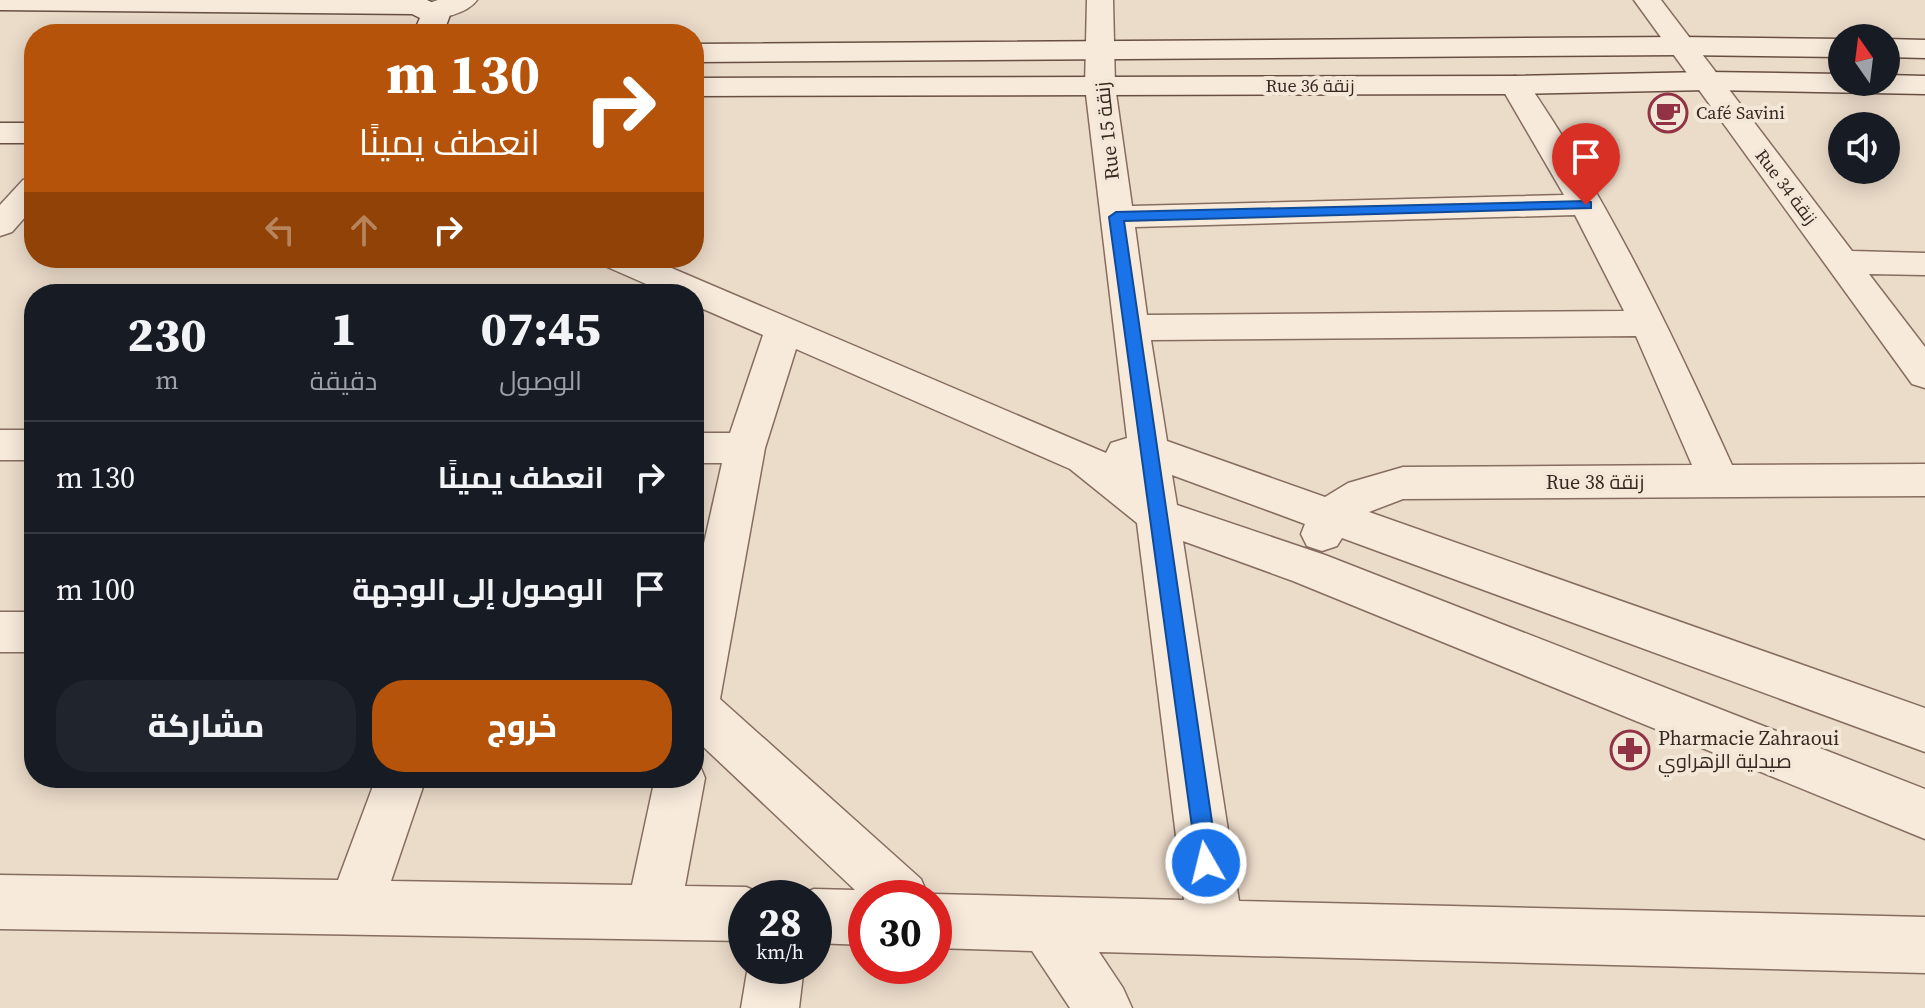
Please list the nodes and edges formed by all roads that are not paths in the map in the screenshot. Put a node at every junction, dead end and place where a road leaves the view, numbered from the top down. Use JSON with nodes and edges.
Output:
{"nodes":[{"id":1,"x":464,"y":0,"type":"edge"},
{"id":2,"x":1100,"y":0,"type":"edge"},
{"id":3,"x":1647,"y":0,"type":"edge"},
{"id":4,"x":0,"y":2,"type":"edge"},
{"id":5,"x":201,"y":2,"type":"edge"},
{"id":6,"x":430,"y":23,"type":"edge"},
{"id":7,"x":1680,"y":46,"type":"junction"},
{"id":8,"x":1828,"y":48,"type":"edge"},
{"id":9,"x":1900,"y":48,"type":"edge"},
{"id":10,"x":1925,"y":49,"type":"edge"},
{"id":11,"x":704,"y":53,"type":"edge"},
{"id":12,"x":1100,"y":68,"type":"junction"},
{"id":13,"x":1707,"y":81,"type":"junction"},
{"id":14,"x":1515,"y":85,"type":"junction"},
{"id":15,"x":1925,"y":85,"type":"edge"},
{"id":16,"x":704,"y":87,"type":"edge"},
{"id":17,"x":0,"y":133,"type":"edge"},
{"id":18,"x":24,"y":133,"type":"edge"},
{"id":19,"x":24,"y":198,"type":"edge"},
{"id":20,"x":1586,"y":205,"type":"junction"},
{"id":21,"x":1116,"y":217,"type":"junction"},
{"id":22,"x":0,"y":225,"type":"edge"},
{"id":23,"x":1842,"y":262,"type":"junction"},
{"id":24,"x":1925,"y":264,"type":"edge"},
{"id":25,"x":640,"y":268,"type":"edge"},
{"id":26,"x":676,"y":284,"type":"edge"},
{"id":27,"x":704,"y":296,"type":"edge"},
{"id":28,"x":1649,"y":323,"type":"junction"},
{"id":29,"x":1131,"y":328,"type":"junction"},
{"id":30,"x":783,"y":331,"type":"junction"},
{"id":31,"x":1925,"y":374,"type":"edge"},
{"id":32,"x":0,"y":445,"type":"edge"},
{"id":33,"x":24,"y":445,"type":"edge"},
{"id":34,"x":704,"y":448,"type":"edge"},
{"id":35,"x":745,"y":448,"type":"junction"},
{"id":36,"x":1150,"y":451,"type":"junction"},
{"id":37,"x":1084,"y":458,"type":"junction"},
{"id":38,"x":1925,"y":480,"type":"edge"},
{"id":39,"x":1719,"y":481,"type":"junction"},
{"id":40,"x":1330,"y":514,"type":"junction"},
{"id":41,"x":1157,"y":515,"type":"junction"},
{"id":42,"x":1309,"y":568,"type":"junction"},
{"id":43,"x":0,"y":632,"type":"edge"},
{"id":44,"x":24,"y":632,"type":"edge"},
{"id":45,"x":704,"y":648,"type":"edge"},
{"id":46,"x":704,"y":718,"type":"edge"},
{"id":47,"x":1925,"y":730,"type":"edge"},
{"id":48,"x":397,"y":788,"type":"edge"},
{"id":49,"x":678,"y":788,"type":"edge"},
{"id":50,"x":1925,"y":814,"type":"edge"},
{"id":51,"x":882,"y":880,"type":"edge"},
{"id":52,"x":0,"y":902,"type":"edge"},
{"id":53,"x":355,"y":908,"type":"junction"},
{"id":54,"x":653,"y":912,"type":"junction"},
{"id":55,"x":728,"y":914,"type":"edge"},
{"id":56,"x":952,"y":921,"type":"edge"},
{"id":57,"x":1047,"y":924,"type":"junction"},
{"id":58,"x":1215,"y":926,"type":"junction"},
{"id":59,"x":1925,"y":945,"type":"edge"},
{"id":60,"x":773,"y":984,"type":"edge"},
{"id":61,"x":770,"y":1008,"type":"edge"},
{"id":62,"x":1103,"y":1008,"type":"edge"}],
"edges":[{"from":1,"to":6,"type":"street"},
{"from":2,"to":12,"type":"street","name":"Rue 15 زنقة"},
{"from":3,"to":7,"type":"street","name":"Rue 34 زنقة"},
{"from":4,"to":5,"type":"street"},
{"from":5,"to":6,"type":"street"},
{"from":7,"to":8,"type":"street","name":"Rue 36 زنقة"},
{"from":7,"to":12,"type":"street","name":"Rue 36 زنقة"},
{"from":7,"to":13,"type":"street","name":"Rue 34 زنقة"},
{"from":9,"to":10,"type":"street"},
{"from":11,"to":12,"type":"street","name":"Rue 36 زنقة"},
{"from":12,"to":14,"type":"street","name":"Rue 36 زنقة"},
{"from":12,"to":16,"type":"street","name":"Rue 36 زنقة"},
{"from":12,"to":21,"type":"street","name":"Rue 15 زنقة"},
{"from":13,"to":14,"type":"street","name":"Rue 36 زنقة"},
{"from":13,"to":15,"type":"street","name":"Rue 36 زنقة"},
{"from":13,"to":23,"type":"street","name":"Rue 34 زنقة"},
{"from":14,"to":20,"type":"street"},
{"from":17,"to":18,"type":"street"},
{"from":19,"to":22,"type":"street"},
{"from":20,"to":21,"type":"street"},
{"from":20,"to":28,"type":"street"},
{"from":21,"to":29,"type":"street","name":"Rue 15 زنقة"},
{"from":23,"to":24,"type":"street"},
{"from":23,"to":31,"type":"street","name":"Rue 34 زنقة"},
{"from":25,"to":26,"type":"street"},
{"from":27,"to":30,"type":"street"},
{"from":28,"to":29,"type":"street"},
{"from":28,"to":39,"type":"street"},
{"from":29,"to":36,"type":"street","name":"Rue 15 زنقة"},
{"from":30,"to":35,"type":"street"},
{"from":30,"to":37,"type":"street"},
{"from":32,"to":33,"type":"street"},
{"from":34,"to":35,"type":"street"},
{"from":35,"to":45,"type":"street"},
{"from":36,"to":37,"type":"street"},
{"from":36,"to":40,"type":"street"},
{"from":36,"to":41,"type":"street","name":"Rue 15 زنقة"},
{"from":37,"to":41,"type":"street"},
{"from":38,"to":39,"type":"street","name":"Rue 38 زنقة"},
{"from":39,"to":40,"type":"street","name":"Rue 38 زنقة"},
{"from":40,"to":42,"type":"street"},
{"from":40,"to":47,"type":"street"},
{"from":41,"to":42,"type":"street"},
{"from":41,"to":58,"type":"street","name":"Rue 15 زنقة"},
{"from":42,"to":50,"type":"street"},
{"from":43,"to":44,"type":"street"},
{"from":46,"to":51,"type":"street"},
{"from":48,"to":53,"type":"street"},
{"from":49,"to":54,"type":"street"},
{"from":52,"to":53,"type":"street"},
{"from":53,"to":54,"type":"street"},
{"from":54,"to":55,"type":"street"},
{"from":56,"to":57,"type":"street"},
{"from":57,"to":58,"type":"street"},
{"from":57,"to":62,"type":"street"},
{"from":58,"to":59,"type":"street"},
{"from":60,"to":61,"type":"street"}]}
